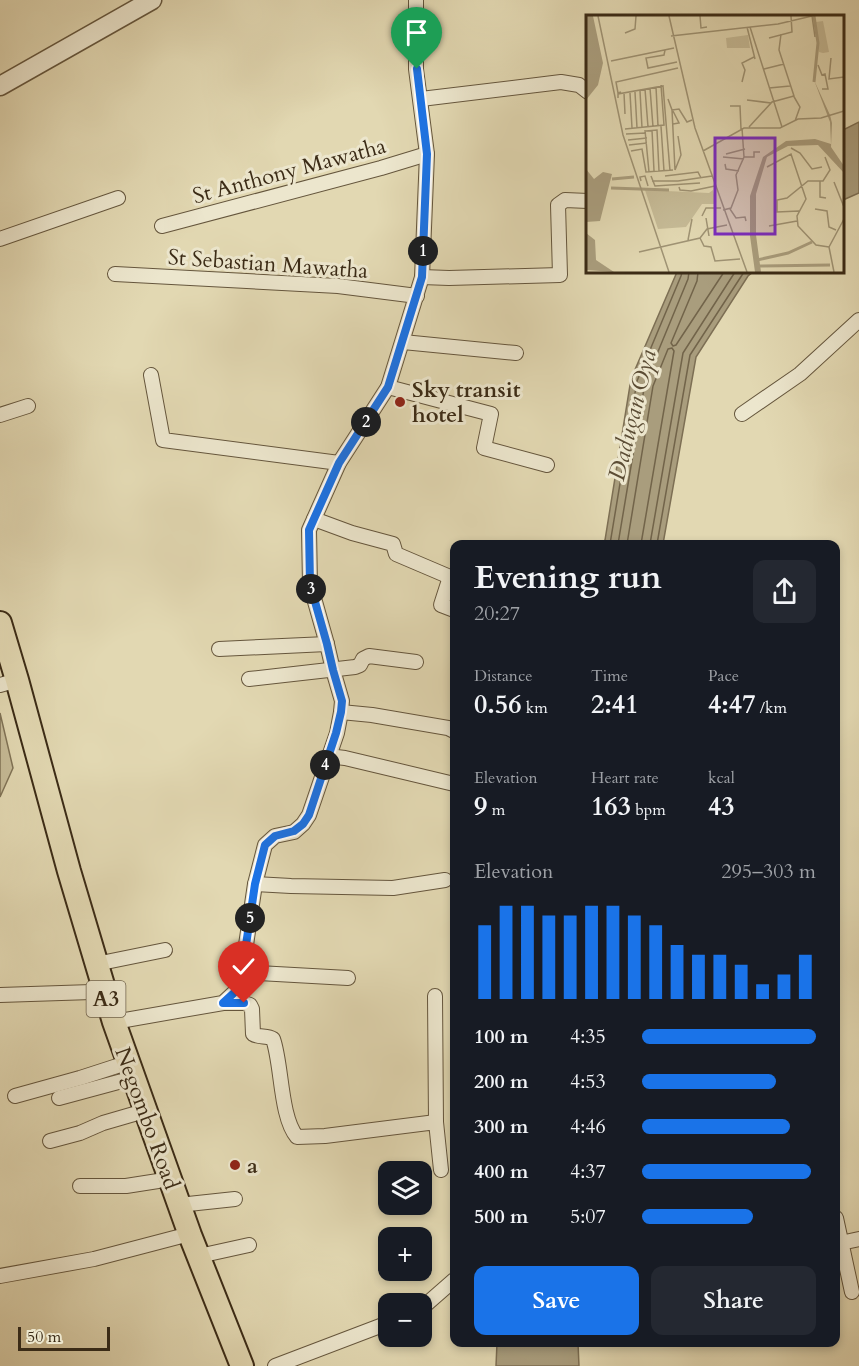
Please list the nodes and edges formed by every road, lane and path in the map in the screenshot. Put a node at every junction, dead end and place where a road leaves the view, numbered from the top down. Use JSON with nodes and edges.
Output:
{"nodes":[{"id":1,"x":152,"y":0,"type":"edge"},
{"id":2,"x":416,"y":0,"type":"edge"},
{"id":3,"x":0,"y":86,"type":"edge"},
{"id":4,"x":586,"y":90,"type":"edge"},
{"id":5,"x":420,"y":99,"type":"junction"},
{"id":6,"x":427,"y":154,"type":"junction"},
{"id":7,"x":118,"y":198,"type":"dead end"},
{"id":8,"x":586,"y":201,"type":"edge"},
{"id":9,"x":162,"y":226,"type":"dead end"},
{"id":10,"x":0,"y":239,"type":"edge"},
{"id":11,"x":115,"y":274,"type":"dead end"},
{"id":12,"x":422,"y":277,"type":"junction"},
{"id":13,"x":417,"y":296,"type":"junction"},
{"id":14,"x":859,"y":320,"type":"edge"},
{"id":15,"x":403,"y":342,"type":"junction"},
{"id":16,"x":516,"y":353,"type":"dead end"},
{"id":17,"x":151,"y":375,"type":"dead end"},
{"id":18,"x":388,"y":387,"type":"junction"},
{"id":19,"x":28,"y":406,"type":"dead end"},
{"id":20,"x":742,"y":414,"type":"dead end"},
{"id":21,"x":0,"y":415,"type":"edge"},
{"id":22,"x":339,"y":463,"type":"junction"},
{"id":23,"x":547,"y":465,"type":"dead end"},
{"id":24,"x":314,"y":519,"type":"junction"},
{"id":25,"x":450,"y":577,"type":"edge"},
{"id":26,"x":450,"y":577,"type":"edge"},
{"id":27,"x":450,"y":608,"type":"edge"},
{"id":28,"x":0,"y":623,"type":"edge"},
{"id":29,"x":327,"y":644,"type":"junction"},
{"id":30,"x":219,"y":649,"type":"dead end"},
{"id":31,"x":0,"y":661,"type":"edge"},
{"id":32,"x":416,"y":662,"type":"dead end"},
{"id":33,"x":333,"y":670,"type":"junction"},
{"id":34,"x":249,"y":679,"type":"dead end"},
{"id":35,"x":4,"y":684,"type":"edge"},
{"id":36,"x":341,"y":712,"type":"junction"},
{"id":37,"x":450,"y":729,"type":"edge"},
{"id":38,"x":328,"y":756,"type":"junction"},
{"id":39,"x":450,"y":783,"type":"edge"},
{"id":40,"x":445,"y":880,"type":"dead end"},
{"id":41,"x":255,"y":884,"type":"junction"},
{"id":42,"x":165,"y":950,"type":"dead end"},
{"id":43,"x":96,"y":964,"type":"junction"},
{"id":44,"x":242,"y":972,"type":"junction"},
{"id":45,"x":348,"y":978,"type":"dead end"},
{"id":46,"x":92,"y":992,"type":"junction"},
{"id":47,"x":0,"y":995,"type":"edge"},
{"id":48,"x":435,"y":996,"type":"dead end"},
{"id":49,"x":223,"y":1003,"type":"junction"},
{"id":50,"x":114,"y":1022,"type":"junction"},
{"id":51,"x":120,"y":1073,"type":"junction"},
{"id":52,"x":15,"y":1096,"type":"dead end"},
{"id":53,"x":58,"y":1098,"type":"dead end"},
{"id":54,"x":134,"y":1114,"type":"junction"},
{"id":55,"x":436,"y":1122,"type":"junction"},
{"id":56,"x":50,"y":1142,"type":"dead end"},
{"id":57,"x":441,"y":1170,"type":"dead end"},
{"id":58,"x":158,"y":1181,"type":"junction"},
{"id":59,"x":80,"y":1186,"type":"dead end"},
{"id":60,"x":235,"y":1199,"type":"dead end"},
{"id":61,"x":179,"y":1205,"type":"junction"},
{"id":62,"x":178,"y":1237,"type":"junction"},
{"id":63,"x":859,"y":1239,"type":"edge"},
{"id":64,"x":840,"y":1243,"type":"edge"},
{"id":65,"x":249,"y":1245,"type":"dead end"},
{"id":66,"x":840,"y":1250,"type":"edge"},
{"id":67,"x":198,"y":1256,"type":"junction"},
{"id":68,"x":0,"y":1276,"type":"edge"},
{"id":69,"x":450,"y":1284,"type":"edge"},
{"id":70,"x":852,"y":1292,"type":"dead end"},
{"id":71,"x":432,"y":1299,"type":"edge"},
{"id":72,"x":378,"y":1327,"type":"edge"},
{"id":73,"x":229,"y":1366,"type":"edge"},
{"id":74,"x":242,"y":1366,"type":"edge"},
{"id":75,"x":275,"y":1366,"type":"edge"}],
"edges":[{"from":1,"to":3,"type":"street"},
{"from":2,"to":5,"type":"street"},
{"from":4,"to":5,"type":"street"},
{"from":5,"to":6,"type":"street"},
{"from":6,"to":9,"type":"street","name":"St Anthony Mawatha"},
{"from":6,"to":12,"type":"street"},
{"from":7,"to":10,"type":"street"},
{"from":8,"to":12,"type":"street"},
{"from":11,"to":13,"type":"street","name":"St Sebastian Mawatha"},
{"from":12,"to":13,"type":"street"},
{"from":13,"to":15,"type":"street"},
{"from":14,"to":20,"type":"street"},
{"from":15,"to":16,"type":"street"},
{"from":15,"to":18,"type":"street"},
{"from":17,"to":22,"type":"street"},
{"from":18,"to":22,"type":"street"},
{"from":18,"to":23,"type":"street"},
{"from":19,"to":21,"type":"street"},
{"from":22,"to":24,"type":"street"},
{"from":24,"to":25,"type":"street"},
{"from":24,"to":29,"type":"street"},
{"from":26,"to":27,"type":"street"},
{"from":28,"to":43,"type":"highway","name":"Negombo Road","number":"A3"},
{"from":29,"to":30,"type":"street"},
{"from":29,"to":33,"type":"street"},
{"from":31,"to":35,"type":"highway","name":"Negombo Road","number":"A3"},
{"from":32,"to":33,"type":"street"},
{"from":33,"to":34,"type":"street"},
{"from":33,"to":36,"type":"street"},
{"from":35,"to":46,"type":"highway","name":"Negombo Road","number":"A3"},
{"from":36,"to":37,"type":"street"},
{"from":36,"to":38,"type":"street"},
{"from":38,"to":39,"type":"street"},
{"from":38,"to":41,"type":"street"},
{"from":40,"to":41,"type":"street"},
{"from":41,"to":44,"type":"street"},
{"from":42,"to":43,"type":"street"},
{"from":43,"to":50,"type":"highway","name":"Negombo Road","number":"A3"},
{"from":44,"to":45,"type":"street"},
{"from":44,"to":49,"type":"street"},
{"from":46,"to":47,"type":"street"},
{"from":46,"to":51,"type":"highway","name":"Negombo Road","number":"A3"},
{"from":48,"to":55,"type":"street"},
{"from":49,"to":50,"type":"street"},
{"from":49,"to":55,"type":"street"},
{"from":50,"to":61,"type":"highway","name":"Negombo Road","number":"A3"},
{"from":51,"to":52,"type":"street"},
{"from":51,"to":53,"type":"street"},
{"from":51,"to":54,"type":"highway","name":"Negombo Road","number":"A3"},
{"from":54,"to":56,"type":"street"},
{"from":54,"to":58,"type":"highway","name":"Negombo Road","number":"A3"},
{"from":55,"to":57,"type":"street"},
{"from":58,"to":59,"type":"street"},
{"from":58,"to":62,"type":"highway","name":"Negombo Road","number":"A3"},
{"from":60,"to":61,"type":"street"},
{"from":61,"to":67,"type":"highway","name":"Negombo Road","number":"A3"},
{"from":62,"to":68,"type":"street"},
{"from":62,"to":73,"type":"highway","name":"Negombo Road","number":"A3"},
{"from":63,"to":64,"type":"street"},
{"from":65,"to":67,"type":"street"},
{"from":66,"to":70,"type":"street"},
{"from":67,"to":74,"type":"highway","name":"Negombo Road","number":"A3"},
{"from":69,"to":71,"type":"street"},
{"from":72,"to":75,"type":"street"}]}
